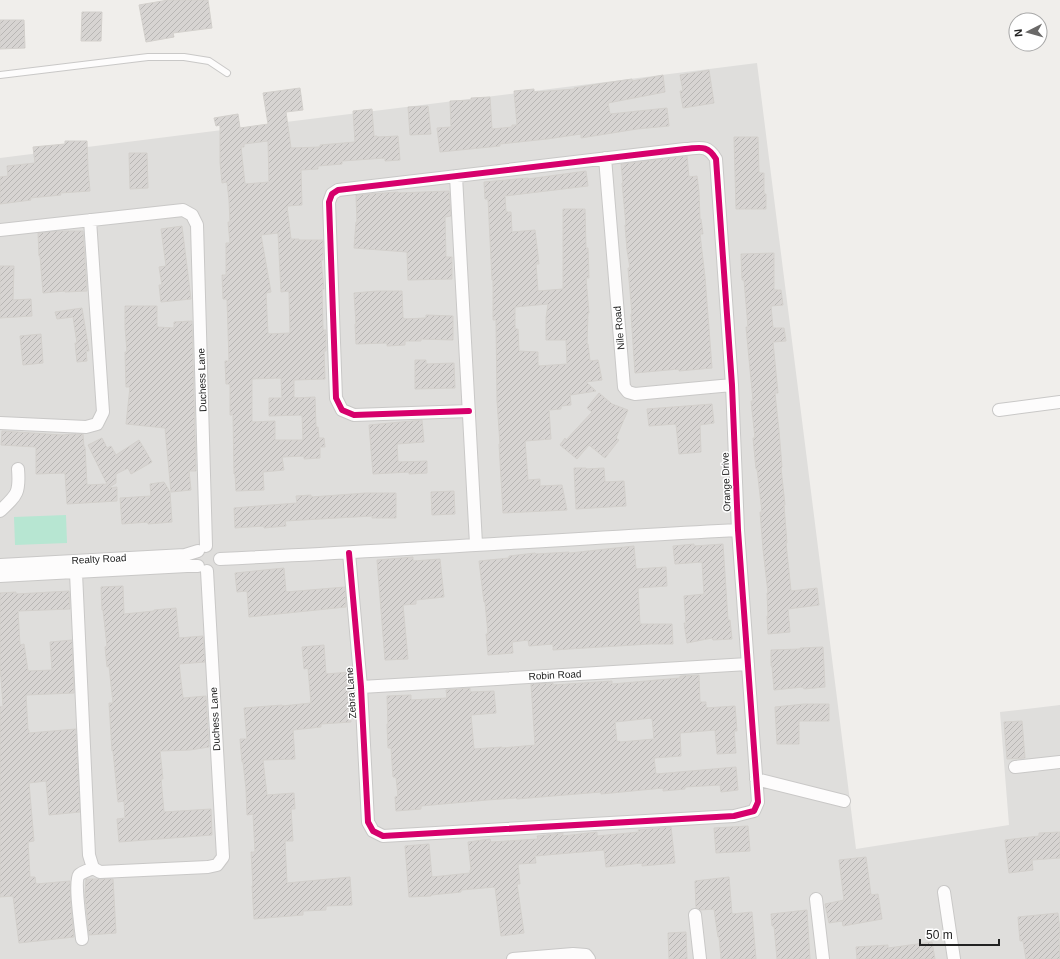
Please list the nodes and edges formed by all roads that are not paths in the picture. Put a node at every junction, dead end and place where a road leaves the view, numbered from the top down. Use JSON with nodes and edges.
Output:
{"nodes":[{"id":1,"x":227,"y":73,"type":"dead end"},
{"id":2,"x":0,"y":75,"type":"edge"},
{"id":3,"x":605,"y":158,"type":"junction"},
{"id":4,"x":456,"y":176,"type":"junction"},
{"id":5,"x":90,"y":220,"type":"junction"},
{"id":6,"x":0,"y":230,"type":"edge"},
{"id":7,"x":732,"y":385,"type":"junction"},
{"id":8,"x":1060,"y":402,"type":"edge"},
{"id":9,"x":999,"y":410,"type":"dead end"},
{"id":10,"x":469,"y":411,"type":"junction"},
{"id":11,"x":0,"y":423,"type":"edge"},
{"id":12,"x":18,"y":469,"type":"dead end"},
{"id":13,"x":0,"y":511,"type":"edge"},
{"id":14,"x":738,"y":530,"type":"junction"},
{"id":15,"x":476,"y":544,"type":"junction"},
{"id":16,"x":202,"y":548,"type":"junction"},
{"id":17,"x":349,"y":553,"type":"junction"},
{"id":18,"x":220,"y":559,"type":"junction"},
{"id":19,"x":0,"y":565,"type":"edge"},
{"id":20,"x":202,"y":569,"type":"junction"},
{"id":21,"x":76,"y":573,"type":"junction"},
{"id":22,"x":0,"y":576,"type":"edge"},
{"id":23,"x":748,"y":664,"type":"junction"},
{"id":24,"x":361,"y":687,"type":"junction"},
{"id":25,"x":1060,"y":762,"type":"edge"},
{"id":26,"x":1014,"y":767,"type":"dead end"},
{"id":27,"x":756,"y":780,"type":"junction"},
{"id":28,"x":844,"y":801,"type":"dead end"},
{"id":29,"x":754,"y":810,"type":"joint"},
{"id":30,"x":93,"y":868,"type":"junction"},
{"id":31,"x":944,"y":892,"type":"dead end"},
{"id":32,"x":816,"y":899,"type":"dead end"},
{"id":33,"x":695,"y":915,"type":"dead end"},
{"id":34,"x":82,"y":939,"type":"dead end"},
{"id":35,"x":513,"y":959,"type":"edge"},
{"id":36,"x":589,"y":959,"type":"edge"},
{"id":37,"x":700,"y":959,"type":"edge"},
{"id":38,"x":823,"y":959,"type":"edge"},
{"id":39,"x":954,"y":959,"type":"edge"}],
"edges":[{"from":1,"to":2,"type":"lane"},
{"from":3,"to":4,"type":"street"},
{"from":3,"to":7,"type":"street","name":"Nile Road"},
{"from":3,"to":7,"type":"street","name":"Orange Drive"},
{"from":4,"to":10,"type":"street"},
{"from":4,"to":10,"type":"street"},
{"from":5,"to":6,"type":"street"},
{"from":5,"to":11,"type":"street"},
{"from":5,"to":16,"type":"street","name":"Duchess Lane"},
{"from":7,"to":14,"type":"street","name":"Orange Drive"},
{"from":8,"to":9,"type":"street"},
{"from":10,"to":15,"type":"street"},
{"from":12,"to":13,"type":"street"},
{"from":14,"to":15,"type":"street"},
{"from":14,"to":23,"type":"street","name":"Orange Drive"},
{"from":15,"to":17,"type":"street"},
{"from":16,"to":18,"type":"street"},
{"from":16,"to":19,"type":"street","name":"Realty Road"},
{"from":16,"to":20,"type":"street"},
{"from":17,"to":18,"type":"street"},
{"from":17,"to":24,"type":"street","name":"Zebra Lane"},
{"from":18,"to":20,"type":"street"},
{"from":20,"to":21,"type":"street","name":"Realty Road"},
{"from":20,"to":30,"type":"street","name":"Duchess Lane"},
{"from":21,"to":22,"type":"street","name":"Realty Road"},
{"from":21,"to":30,"type":"street"},
{"from":23,"to":24,"type":"street","name":"Robin Road"},
{"from":23,"to":27,"type":"street","name":"Orange Drive"},
{"from":24,"to":29,"type":"street","name":"Zebra Lane"},
{"from":25,"to":26,"type":"street"},
{"from":27,"to":28,"type":"street"},
{"from":27,"to":29,"type":"street","name":"Orange Drive"},
{"from":30,"to":34,"type":"street"},
{"from":31,"to":39,"type":"street"},
{"from":32,"to":38,"type":"street"},
{"from":33,"to":37,"type":"street"},
{"from":35,"to":36,"type":"street"}]}
